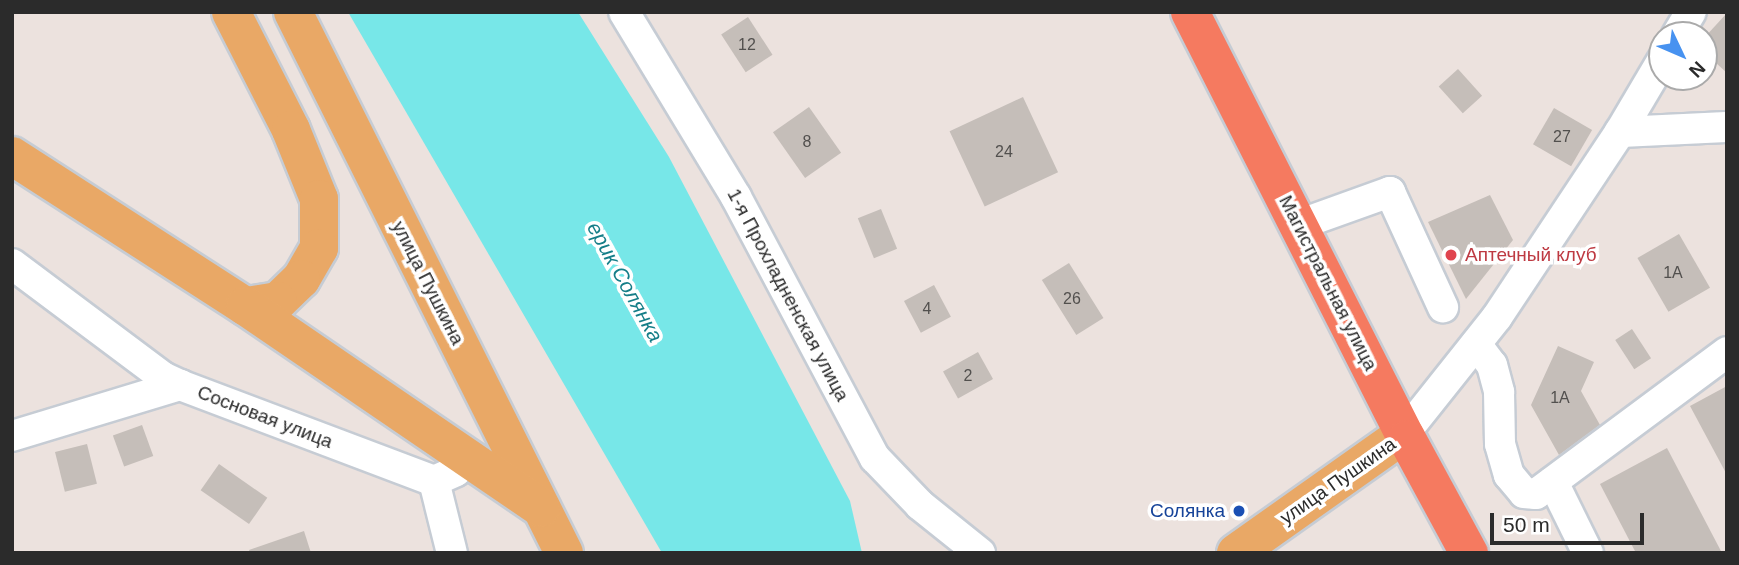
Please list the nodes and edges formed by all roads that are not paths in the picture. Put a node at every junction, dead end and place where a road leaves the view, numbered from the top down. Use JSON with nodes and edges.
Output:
{"nodes":[{"id":1,"x":231,"y":12,"type":"edge"},
{"id":2,"x":293,"y":12,"type":"edge"},
{"id":3,"x":624,"y":12,"type":"edge"},
{"id":4,"x":1190,"y":12,"type":"edge"},
{"id":5,"x":1648,"y":85,"type":"edge"},
{"id":6,"x":1727,"y":127,"type":"edge"},
{"id":7,"x":1620,"y":132,"type":"junction"},
{"id":8,"x":12,"y":156,"type":"edge"},
{"id":9,"x":1298,"y":225,"type":"junction"},
{"id":10,"x":12,"y":264,"type":"edge"},
{"id":11,"x":245,"y":306,"type":"junction"},
{"id":12,"x":1443,"y":307,"type":"dead end"},
{"id":13,"x":1476,"y":344,"type":"junction"},
{"id":14,"x":1727,"y":352,"type":"edge"},
{"id":15,"x":180,"y":385,"type":"junction"},
{"id":16,"x":1404,"y":434,"type":"junction"},
{"id":17,"x":12,"y":436,"type":"edge"},
{"id":18,"x":468,"y":457,"type":"junction"},
{"id":19,"x":434,"y":481,"type":"junction"},
{"id":20,"x":1544,"y":488,"type":"junction"},
{"id":21,"x":541,"y":508,"type":"junction"},
{"id":22,"x":1254,"y":549,"type":"edge"},
{"id":23,"x":453,"y":553,"type":"edge"},
{"id":24,"x":564,"y":553,"type":"edge"},
{"id":25,"x":979,"y":553,"type":"edge"},
{"id":26,"x":1469,"y":553,"type":"edge"},
{"id":27,"x":1588,"y":553,"type":"edge"}],
"edges":[{"from":1,"to":11,"type":"main road"},
{"from":2,"to":21,"type":"main road","name":"улица Пушкина"},
{"from":3,"to":25,"type":"street","name":"1-я Прохладненская улица"},
{"from":4,"to":9,"type":"highway","name":"Магистральная улица"},
{"from":5,"to":7,"type":"street"},
{"from":6,"to":7,"type":"street"},
{"from":7,"to":13,"type":"street"},
{"from":8,"to":11,"type":"main road"},
{"from":9,"to":12,"type":"street"},
{"from":9,"to":16,"type":"highway","name":"Магистральная улица"},
{"from":10,"to":15,"type":"street"},
{"from":11,"to":18,"type":"main road"},
{"from":13,"to":16,"type":"street"},
{"from":13,"to":20,"type":"street"},
{"from":14,"to":20,"type":"street"},
{"from":15,"to":17,"type":"street","name":"Сосновая улица"},
{"from":15,"to":19,"type":"street","name":"Сосновая улица"},
{"from":16,"to":22,"type":"main road","name":"улица Пушкина"},
{"from":16,"to":26,"type":"highway","name":"Магистральная улица"},
{"from":18,"to":19,"type":"street"},
{"from":18,"to":21,"type":"main road"},
{"from":19,"to":23,"type":"street"},
{"from":20,"to":27,"type":"street"},
{"from":21,"to":24,"type":"main road","name":"улица Пушкина"}]}
